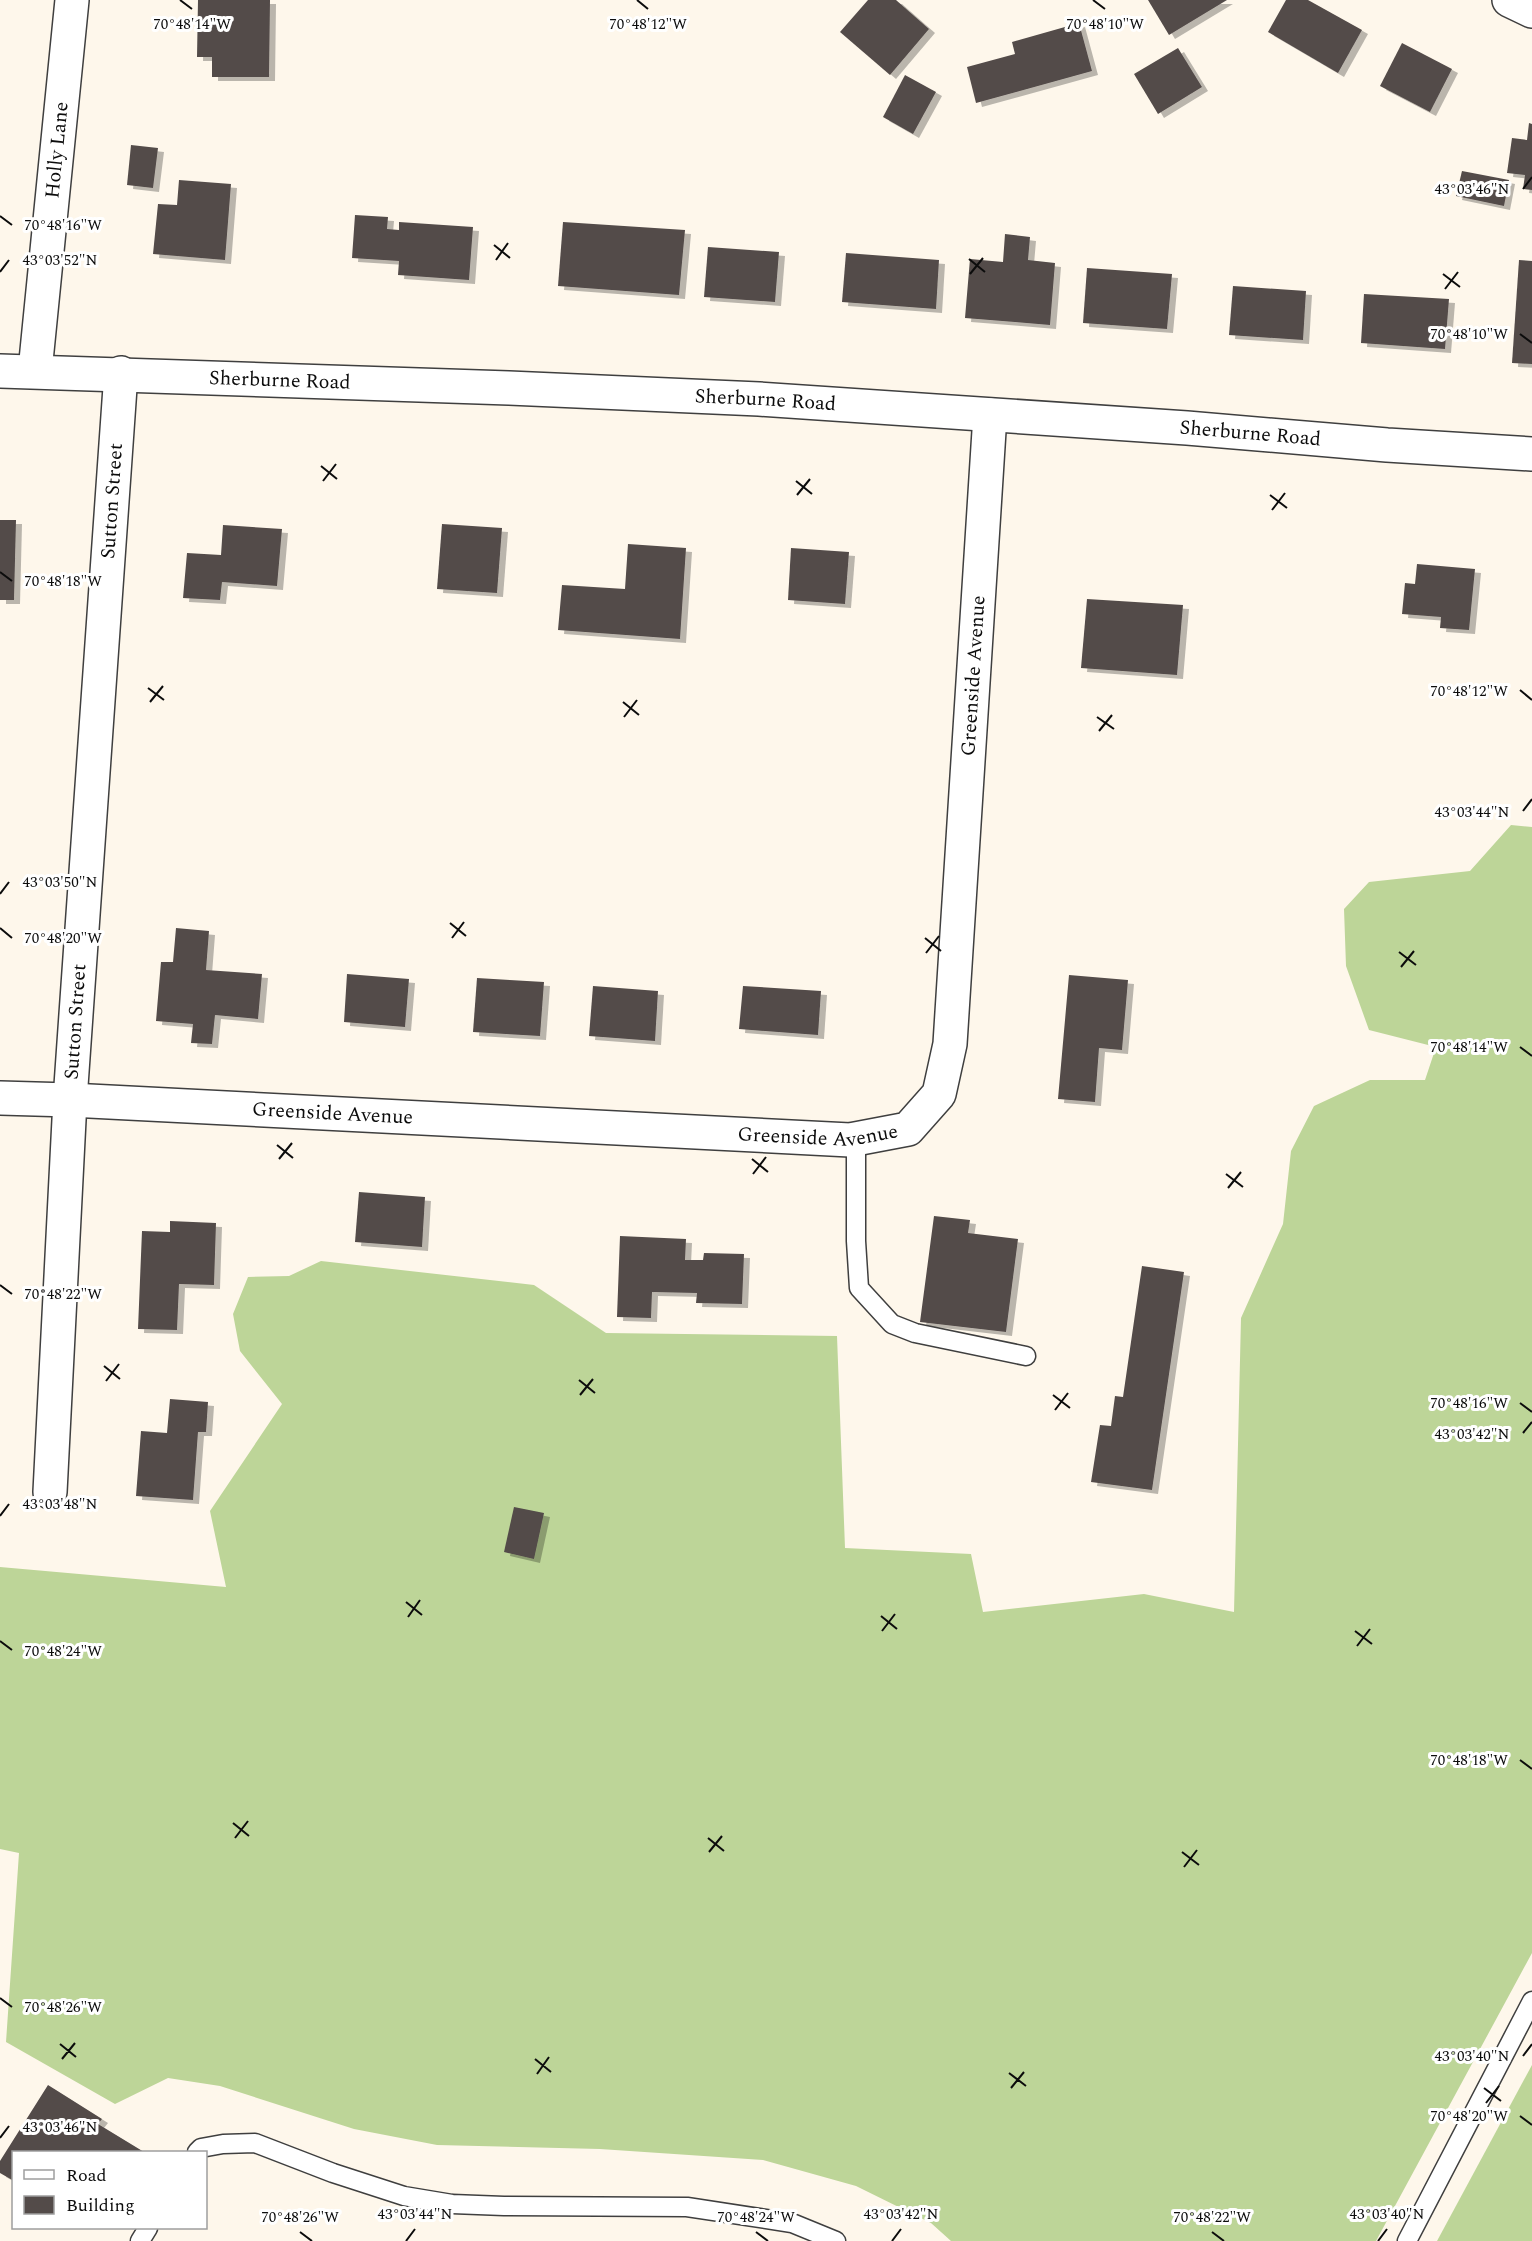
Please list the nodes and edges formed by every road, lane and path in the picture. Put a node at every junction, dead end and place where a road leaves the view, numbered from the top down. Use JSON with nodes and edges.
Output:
{"nodes":[{"id":1,"x":72,"y":0,"type":"edge"},
{"id":2,"x":1509,"y":0,"type":"edge"},
{"id":3,"x":1532,"y":11,"type":"edge"},
{"id":4,"x":0,"y":371,"type":"edge"},
{"id":5,"x":35,"y":371,"type":"junction"},
{"id":6,"x":121,"y":374,"type":"junction"},
{"id":7,"x":990,"y":415,"type":"junction"},
{"id":8,"x":1532,"y":454,"type":"edge"},
{"id":9,"x":0,"y":1098,"type":"edge"},
{"id":10,"x":70,"y":1100,"type":"junction"},
{"id":11,"x":856,"y":1138,"type":"junction"},
{"id":12,"x":1026,"y":1356,"type":"dead end"},
{"id":13,"x":50,"y":1492,"type":"dead end"},
{"id":14,"x":1532,"y":2001,"type":"edge"},
{"id":15,"x":198,"y":2151,"type":"edge"},
{"id":16,"x":836,"y":2241,"type":"edge"},
{"id":17,"x":1407,"y":2241,"type":"edge"}],
"edges":[{"from":1,"to":5,"type":"street","name":"Holly Lane"},
{"from":2,"to":3,"type":"street"},
{"from":4,"to":5,"type":"street","name":"Sherburne Road"},
{"from":5,"to":6,"type":"street","name":"Sherburne Road"},
{"from":6,"to":7,"type":"street","name":"Sherburne Road"},
{"from":6,"to":10,"type":"street","name":"Sutton Street"},
{"from":7,"to":8,"type":"street","name":"Sherburne Road"},
{"from":7,"to":11,"type":"street","name":"Greenside Avenue"},
{"from":9,"to":10,"type":"street","name":"Greenside Avenue"},
{"from":10,"to":11,"type":"street","name":"Greenside Avenue"},
{"from":10,"to":13,"type":"street","name":"Sutton Street"},
{"from":11,"to":12,"type":"lane"},
{"from":14,"to":17,"type":"lane"},
{"from":15,"to":16,"type":"lane"}]}
